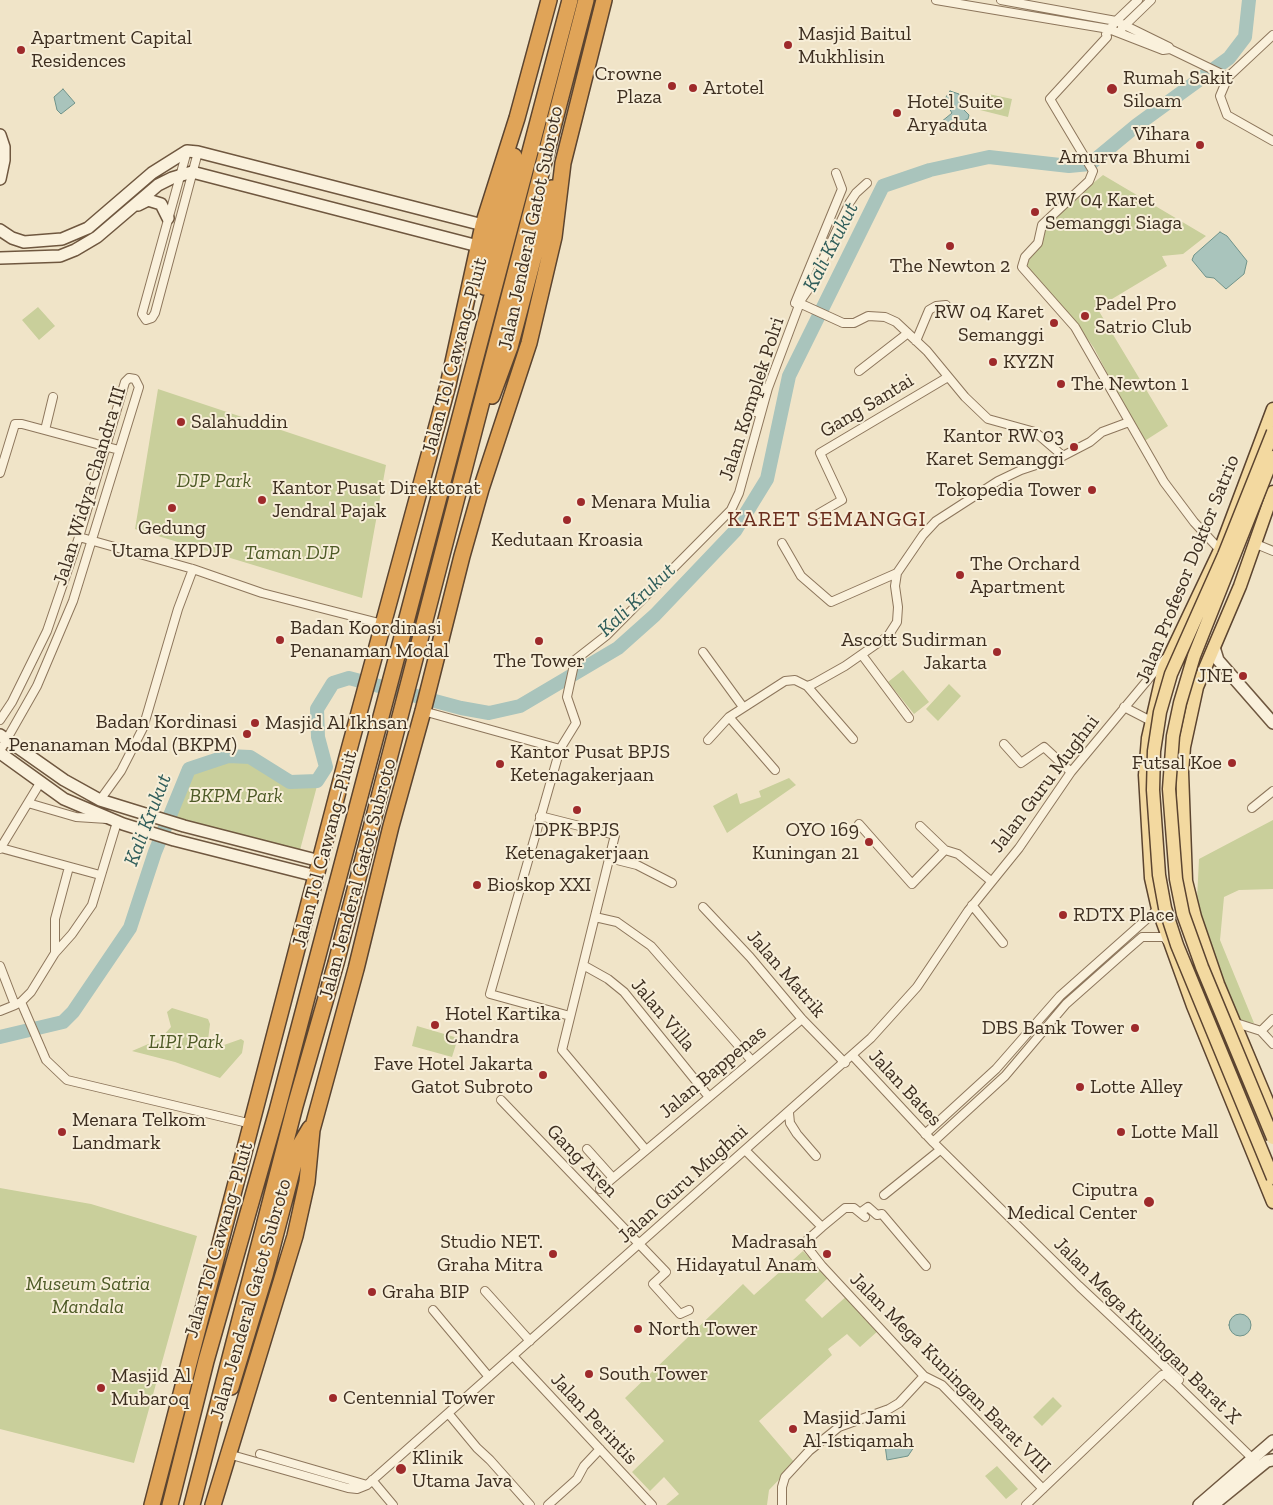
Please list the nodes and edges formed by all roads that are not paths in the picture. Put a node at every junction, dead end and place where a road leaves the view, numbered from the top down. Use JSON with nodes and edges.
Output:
{"nodes":[{"id":1,"x":550,"y":0,"type":"edge"},
{"id":2,"x":570,"y":0,"type":"edge"},
{"id":3,"x":586,"y":0,"type":"edge"},
{"id":4,"x":600,"y":0,"type":"edge"},
{"id":5,"x":604,"y":0,"type":"edge"},
{"id":6,"x":936,"y":0,"type":"edge"},
{"id":7,"x":1001,"y":0,"type":"edge"},
{"id":8,"x":1138,"y":0,"type":"edge"},
{"id":9,"x":1151,"y":0,"type":"edge"},
{"id":10,"x":1023,"y":4,"type":"junction"},
{"id":11,"x":1050,"y":8,"type":"junction"},
{"id":12,"x":1021,"y":14,"type":"junction"},
{"id":13,"x":1048,"y":19,"type":"junction"},
{"id":14,"x":1116,"y":22,"type":"junction"},
{"id":15,"x":1126,"y":25,"type":"junction"},
{"id":16,"x":1108,"y":33,"type":"junction"},
{"id":17,"x":1118,"y":33,"type":"junction"},
{"id":18,"x":1273,"y":36,"type":"edge"},
{"id":19,"x":1170,"y":50,"type":"junction"},
{"id":20,"x":1228,"y":77,"type":"junction"},
{"id":21,"x":517,"y":118,"type":"junction"},
{"id":22,"x":0,"y":135,"type":"edge"},
{"id":23,"x":1273,"y":141,"type":"edge"},
{"id":24,"x":192,"y":152,"type":"junction"},
{"id":25,"x":192,"y":172,"type":"junction"},
{"id":26,"x":836,"y":173,"type":"dead end"},
{"id":27,"x":0,"y":174,"type":"edge"},
{"id":28,"x":180,"y":175,"type":"junction"},
{"id":29,"x":867,"y":183,"type":"dead end"},
{"id":30,"x":132,"y":208,"type":"junction"},
{"id":31,"x":423,"y":210,"type":"junction"},
{"id":32,"x":168,"y":218,"type":"junction"},
{"id":33,"x":483,"y":225,"type":"junction"},
{"id":34,"x":0,"y":230,"type":"edge"},
{"id":35,"x":418,"y":231,"type":"junction"},
{"id":36,"x":478,"y":246,"type":"junction"},
{"id":37,"x":0,"y":250,"type":"edge"},
{"id":38,"x":22,"y":256,"type":"junction"},
{"id":39,"x":0,"y":258,"type":"edge"},
{"id":40,"x":800,"y":304,"type":"junction"},
{"id":41,"x":946,"y":305,"type":"dead end"},
{"id":42,"x":908,"y":334,"type":"junction"},
{"id":43,"x":916,"y":341,"type":"junction"},
{"id":44,"x":475,"y":360,"type":"junction"},
{"id":45,"x":860,"y":371,"type":"dead end"},
{"id":46,"x":948,"y":376,"type":"junction"},
{"id":47,"x":53,"y":397,"type":"dead end"},
{"id":48,"x":1273,"y":409,"type":"edge"},
{"id":49,"x":755,"y":412,"type":"dead end"},
{"id":50,"x":1129,"y":422,"type":"junction"},
{"id":51,"x":45,"y":430,"type":"junction"},
{"id":52,"x":1273,"y":432,"type":"edge"},
{"id":53,"x":106,"y":446,"type":"junction"},
{"id":54,"x":119,"y":450,"type":"junction"},
{"id":55,"x":1063,"y":456,"type":"junction"},
{"id":56,"x":1273,"y":457,"type":"edge"},
{"id":57,"x":0,"y":474,"type":"edge"},
{"id":58,"x":461,"y":482,"type":"junction"},
{"id":59,"x":1273,"y":492,"type":"edge"},
{"id":60,"x":818,"y":514,"type":"dead end"},
{"id":61,"x":79,"y":536,"type":"junction"},
{"id":62,"x":93,"y":541,"type":"junction"},
{"id":63,"x":782,"y":543,"type":"dead end"},
{"id":64,"x":1256,"y":544,"type":"junction"},
{"id":65,"x":1220,"y":550,"type":"junction"},
{"id":66,"x":1273,"y":551,"type":"edge"},
{"id":67,"x":193,"y":569,"type":"junction"},
{"id":68,"x":896,"y":573,"type":"junction"},
{"id":69,"x":383,"y":624,"type":"junction"},
{"id":70,"x":1214,"y":647,"type":"junction"},
{"id":71,"x":702,"y":652,"type":"dead end"},
{"id":72,"x":1170,"y":654,"type":"junction"},
{"id":73,"x":862,"y":655,"type":"junction"},
{"id":74,"x":1226,"y":670,"type":"junction"},
{"id":75,"x":1203,"y":672,"type":"junction"},
{"id":76,"x":807,"y":686,"type":"junction"},
{"id":77,"x":426,"y":701,"type":"junction"},
{"id":78,"x":1124,"y":707,"type":"junction"},
{"id":79,"x":743,"y":708,"type":"junction"},
{"id":80,"x":729,"y":717,"type":"junction"},
{"id":81,"x":909,"y":718,"type":"dead end"},
{"id":82,"x":0,"y":720,"type":"edge"},
{"id":83,"x":1151,"y":721,"type":"junction"},
{"id":84,"x":1273,"y":723,"type":"edge"},
{"id":85,"x":3,"y":737,"type":"edge"},
{"id":86,"x":853,"y":739,"type":"dead end"},
{"id":87,"x":708,"y":740,"type":"dead end"},
{"id":88,"x":1004,"y":744,"type":"dead end"},
{"id":89,"x":560,"y":749,"type":"junction"},
{"id":90,"x":0,"y":752,"type":"edge"},
{"id":91,"x":774,"y":770,"type":"dead end"},
{"id":92,"x":1071,"y":772,"type":"junction"},
{"id":93,"x":1182,"y":772,"type":"junction"},
{"id":94,"x":1145,"y":776,"type":"junction"},
{"id":95,"x":40,"y":783,"type":"junction"},
{"id":96,"x":1273,"y":791,"type":"edge"},
{"id":97,"x":100,"y":800,"type":"junction"},
{"id":98,"x":28,"y":802,"type":"junction"},
{"id":99,"x":1252,"y":808,"type":"dead end"},
{"id":100,"x":540,"y":816,"type":"junction"},
{"id":101,"x":113,"y":820,"type":"junction"},
{"id":102,"x":859,"y":824,"type":"dead end"},
{"id":103,"x":920,"y":826,"type":"dead end"},
{"id":104,"x":259,"y":846,"type":"junction"},
{"id":105,"x":0,"y":849,"type":"edge"},
{"id":106,"x":944,"y":850,"type":"junction"},
{"id":107,"x":609,"y":858,"type":"junction"},
{"id":108,"x":255,"y":861,"type":"junction"},
{"id":109,"x":320,"y":861,"type":"junction"},
{"id":110,"x":69,"y":867,"type":"junction"},
{"id":111,"x":100,"y":875,"type":"junction"},
{"id":112,"x":316,"y":876,"type":"junction"},
{"id":113,"x":991,"y":881,"type":"junction"},
{"id":114,"x":672,"y":883,"type":"dead end"},
{"id":115,"x":972,"y":905,"type":"junction"},
{"id":116,"x":703,"y":907,"type":"dead end"},
{"id":117,"x":1158,"y":909,"type":"junction"},
{"id":118,"x":595,"y":917,"type":"junction"},
{"id":119,"x":1135,"y":929,"type":"junction"},
{"id":120,"x":1142,"y":937,"type":"junction"},
{"id":121,"x":1168,"y":942,"type":"junction"},
{"id":122,"x":1002,"y":943,"type":"dead end"},
{"id":123,"x":55,"y":953,"type":"junction"},
{"id":124,"x":583,"y":965,"type":"junction"},
{"id":125,"x":0,"y":966,"type":"edge"},
{"id":126,"x":18,"y":1003,"type":"junction"},
{"id":127,"x":0,"y":1011,"type":"edge"},
{"id":128,"x":570,"y":1016,"type":"junction"},
{"id":129,"x":802,"y":1019,"type":"junction"},
{"id":130,"x":1273,"y":1019,"type":"edge"},
{"id":131,"x":1236,"y":1023,"type":"junction"},
{"id":132,"x":1261,"y":1031,"type":"junction"},
{"id":133,"x":1273,"y":1044,"type":"edge"},
{"id":134,"x":853,"y":1056,"type":"junction"},
{"id":135,"x":752,"y":1061,"type":"junction"},
{"id":136,"x":845,"y":1063,"type":"junction"},
{"id":137,"x":996,"y":1069,"type":"junction"},
{"id":138,"x":1005,"y":1076,"type":"junction"},
{"id":139,"x":709,"y":1097,"type":"junction"},
{"id":140,"x":501,"y":1100,"type":"dead end"},
{"id":141,"x":954,"y":1106,"type":"junction"},
{"id":142,"x":789,"y":1112,"type":"junction"},
{"id":143,"x":962,"y":1115,"type":"junction"},
{"id":144,"x":1273,"y":1115,"type":"edge"},
{"id":145,"x":252,"y":1124,"type":"junction"},
{"id":146,"x":1273,"y":1124,"type":"edge"},
{"id":147,"x":313,"y":1125,"type":"junction"},
{"id":148,"x":1243,"y":1127,"type":"junction"},
{"id":149,"x":925,"y":1134,"type":"junction"},
{"id":150,"x":1273,"y":1138,"type":"edge"},
{"id":151,"x":933,"y":1142,"type":"junction"},
{"id":152,"x":587,"y":1149,"type":"dead end"},
{"id":153,"x":646,"y":1150,"type":"junction"},
{"id":154,"x":745,"y":1150,"type":"junction"},
{"id":155,"x":940,"y":1150,"type":"junction"},
{"id":156,"x":816,"y":1156,"type":"dead end"},
{"id":157,"x":613,"y":1178,"type":"junction"},
{"id":158,"x":1273,"y":1178,"type":"edge"},
{"id":159,"x":600,"y":1189,"type":"dead end"},
{"id":160,"x":884,"y":1195,"type":"dead end"},
{"id":161,"x":1273,"y":1202,"type":"edge"},
{"id":162,"x":822,"y":1227,"type":"junction"},
{"id":163,"x":640,"y":1244,"type":"junction"},
{"id":164,"x":926,"y":1266,"type":"dead end"},
{"id":165,"x":485,"y":1291,"type":"dead end"},
{"id":166,"x":433,"y":1310,"type":"dead end"},
{"id":167,"x":689,"y":1310,"type":"dead end"},
{"id":168,"x":530,"y":1341,"type":"junction"},
{"id":169,"x":513,"y":1356,"type":"junction"},
{"id":170,"x":924,"y":1376,"type":"junction"},
{"id":171,"x":489,"y":1377,"type":"junction"},
{"id":172,"x":1175,"y":1384,"type":"junction"},
{"id":173,"x":448,"y":1413,"type":"junction"},
{"id":174,"x":211,"y":1428,"type":"junction"},
{"id":175,"x":1273,"y":1441,"type":"edge"},
{"id":176,"x":600,"y":1449,"type":"junction"},
{"id":177,"x":228,"y":1454,"type":"junction"},
{"id":178,"x":260,"y":1454,"type":"dead end"},
{"id":179,"x":1253,"y":1459,"type":"junction"},
{"id":180,"x":1273,"y":1460,"type":"edge"},
{"id":181,"x":294,"y":1463,"type":"junction"},
{"id":182,"x":291,"y":1472,"type":"junction"},
{"id":183,"x":370,"y":1482,"type":"junction"},
{"id":184,"x":1043,"y":1489,"type":"junction"},
{"id":185,"x":152,"y":1505,"type":"edge"},
{"id":186,"x":170,"y":1505,"type":"edge"},
{"id":187,"x":192,"y":1505,"type":"edge"},
{"id":188,"x":213,"y":1505,"type":"edge"},
{"id":189,"x":393,"y":1505,"type":"edge"},
{"id":190,"x":530,"y":1505,"type":"edge"},
{"id":191,"x":548,"y":1505,"type":"edge"},
{"id":192,"x":652,"y":1505,"type":"edge"},
{"id":193,"x":782,"y":1505,"type":"edge"},
{"id":194,"x":1026,"y":1505,"type":"edge"},
{"id":195,"x":1199,"y":1505,"type":"edge"},
{"id":196,"x":1213,"y":1505,"type":"edge"}],
"edges":[{"from":1,"to":21,"type":"highway","name":"Jalan Jenderal Gatot Subroto"},
{"from":2,"to":44,"type":"highway","name":"Jalan Tol Cawang–Pluit"},
{"from":3,"to":58,"type":"highway","name":"Jalan Tol Cawang–Pluit"},
{"from":4,"to":58,"type":"highway"},
{"from":5,"to":77,"type":"highway","name":"Jalan Jenderal Gatot Subroto"},
{"from":6,"to":12,"type":"street"},
{"from":7,"to":10,"type":"street"},
{"from":8,"to":14,"type":"street"},
{"from":9,"to":15,"type":"street"},
{"from":10,"to":11,"type":"street"},
{"from":10,"to":12,"type":"street"},
{"from":11,"to":13,"type":"street"},
{"from":11,"to":14,"type":"street"},
{"from":12,"to":13,"type":"street"},
{"from":13,"to":16,"type":"street"},
{"from":14,"to":15,"type":"street"},
{"from":14,"to":16,"type":"street"},
{"from":15,"to":17,"type":"street"},
{"from":15,"to":19,"type":"street"},
{"from":16,"to":17,"type":"street"},
{"from":16,"to":50,"type":"street"},
{"from":17,"to":19,"type":"street"},
{"from":18,"to":20,"type":"street"},
{"from":19,"to":20,"type":"street"},
{"from":20,"to":23,"type":"street"},
{"from":21,"to":33,"type":"highway","name":"Jalan Jenderal Gatot Subroto"},
{"from":21,"to":44,"type":"highway"},
{"from":22,"to":27,"type":"main road"},
{"from":24,"to":25,"type":"street"},
{"from":24,"to":28,"type":"street"},
{"from":24,"to":31,"type":"main road"},
{"from":24,"to":34,"type":"main road"},
{"from":25,"to":28,"type":"main road"},
{"from":25,"to":32,"type":"street"},
{"from":25,"to":35,"type":"main road"},
{"from":26,"to":40,"type":"street"},
{"from":28,"to":30,"type":"main road"},
{"from":28,"to":32,"type":"street"},
{"from":29,"to":40,"type":"street","name":"Jalan Komplek Polri"},
{"from":30,"to":32,"type":"main road"},
{"from":30,"to":38,"type":"main road"},
{"from":31,"to":33,"type":"main road"},
{"from":31,"to":35,"type":"main road"},
{"from":33,"to":36,"type":"highway","name":"Jalan Jenderal Gatot Subroto"},
{"from":35,"to":36,"type":"main road"},
{"from":36,"to":69,"type":"highway","name":"Jalan Jenderal Gatot Subroto"},
{"from":37,"to":38,"type":"main road"},
{"from":38,"to":39,"type":"main road"},
{"from":40,"to":42,"type":"street"},
{"from":40,"to":49,"type":"street"},
{"from":40,"to":89,"type":"street","name":"Jalan Komplek Polri"},
{"from":41,"to":43,"type":"street"},
{"from":42,"to":43,"type":"street"},
{"from":42,"to":45,"type":"street"},
{"from":43,"to":46,"type":"street"},
{"from":44,"to":186,"type":"highway","name":"Jalan Tol Cawang–Pluit"},
{"from":46,"to":55,"type":"street"},
{"from":46,"to":60,"type":"street","name":"Gang Santai"},
{"from":47,"to":51,"type":"street"},
{"from":48,"to":65,"type":"main road","name":"Jalan Profesor Doktor Satrio"},
{"from":50,"to":55,"type":"street"},
{"from":50,"to":65,"type":"street"},
{"from":51,"to":53,"type":"street"},
{"from":51,"to":57,"type":"street"},
{"from":52,"to":158,"type":"main road","bridge":true},
{"from":53,"to":54,"type":"street"},
{"from":53,"to":54,"type":"street","name":"Jalan Widya Chandra III"},
{"from":53,"to":61,"type":"street","name":"Jalan Widya Chandra III"},
{"from":54,"to":62,"type":"street","name":"Jalan Widya Chandra III"},
{"from":55,"to":68,"type":"street"},
{"from":56,"to":150,"type":"main road","bridge":true},
{"from":58,"to":174,"type":"highway","name":"Jalan Tol Cawang–Pluit"},
{"from":59,"to":64,"type":"main road"},
{"from":61,"to":62,"type":"street"},
{"from":61,"to":82,"type":"street","name":"Jalan Widya Chandra III"},
{"from":62,"to":67,"type":"street"},
{"from":62,"to":85,"type":"street","name":"Jalan Widya Chandra III"},
{"from":63,"to":68,"type":"street"},
{"from":64,"to":66,"type":"street"},
{"from":64,"to":70,"type":"main road"},
{"from":65,"to":72,"type":"main road","name":"Jalan Profesor Doktor Satrio"},
{"from":67,"to":69,"type":"street"},
{"from":67,"to":97,"type":"street"},
{"from":68,"to":73,"type":"street"},
{"from":69,"to":109,"type":"highway","name":"Jalan Jenderal Gatot Subroto"},
{"from":70,"to":74,"type":"main road"},
{"from":70,"to":75,"type":"main road"},
{"from":71,"to":79,"type":"street"},
{"from":72,"to":78,"type":"street","name":"Jalan Guru Mughni"},
{"from":72,"to":83,"type":"main road","name":"Jalan Profesor Doktor Satrio"},
{"from":73,"to":76,"type":"street"},
{"from":73,"to":81,"type":"street"},
{"from":74,"to":75,"type":"main road"},
{"from":74,"to":84,"type":"main road"},
{"from":75,"to":93,"type":"main road"},
{"from":76,"to":79,"type":"street"},
{"from":76,"to":86,"type":"street"},
{"from":77,"to":89,"type":"street"},
{"from":77,"to":147,"type":"highway","name":"Jalan Jenderal Gatot Subroto"},
{"from":78,"to":83,"type":"street","name":"Jalan Guru Mughni"},
{"from":78,"to":92,"type":"street","name":"Jalan Guru Mughni"},
{"from":79,"to":80,"type":"street"},
{"from":80,"to":87,"type":"street"},
{"from":80,"to":91,"type":"street"},
{"from":83,"to":94,"type":"main road","name":"Jalan Profesor Doktor Satrio"},
{"from":85,"to":90,"type":"street","name":"Jalan Widya Chandra III"},
{"from":85,"to":97,"type":"main road"},
{"from":88,"to":92,"type":"street"},
{"from":89,"to":100,"type":"street","name":"Jalan Komplek Polri"},
{"from":90,"to":95,"type":"main road"},
{"from":92,"to":113,"type":"street","name":"Jalan Guru Mughni"},
{"from":93,"to":94,"type":"main road"},
{"from":93,"to":131,"type":"main road"},
{"from":94,"to":117,"type":"main road","name":"Jalan Profesor Doktor Satrio"},
{"from":95,"to":98,"type":"street"},
{"from":95,"to":101,"type":"main road"},
{"from":96,"to":99,"type":"street"},
{"from":97,"to":104,"type":"main road"},
{"from":98,"to":101,"type":"street"},
{"from":98,"to":105,"type":"street"},
{"from":100,"to":107,"type":"street"},
{"from":100,"to":128,"type":"street","name":"Jalan Komplek Polri"},
{"from":101,"to":108,"type":"main road"},
{"from":101,"to":111,"type":"street"},
{"from":102,"to":106,"type":"street"},
{"from":103,"to":106,"type":"street","name":"Jalan Guru Mughni"},
{"from":104,"to":108,"type":"main road"},
{"from":104,"to":109,"type":"main road"},
{"from":105,"to":110,"type":"street"},
{"from":106,"to":113,"type":"street","name":"Jalan Guru Mughni"},
{"from":107,"to":114,"type":"street"},
{"from":107,"to":118,"type":"street"},
{"from":108,"to":112,"type":"main road"},
{"from":109,"to":112,"type":"highway","name":"Jalan Jenderal Gatot Subroto"},
{"from":110,"to":111,"type":"street"},
{"from":110,"to":123,"type":"street"},
{"from":111,"to":123,"type":"street"},
{"from":112,"to":145,"type":"highway","name":"Jalan Jenderal Gatot Subroto"},
{"from":113,"to":115,"type":"street","name":"Jalan Guru Mughni"},
{"from":115,"to":122,"type":"street"},
{"from":115,"to":134,"type":"street","name":"Jalan Guru Mughni"},
{"from":116,"to":129,"type":"street","name":"Jalan Matrik"},
{"from":117,"to":119,"type":"street"},
{"from":117,"to":121,"type":"main road","name":"Jalan Profesor Doktor Satrio"},
{"from":118,"to":124,"type":"street"},
{"from":118,"to":135,"type":"street"},
{"from":119,"to":120,"type":"street"},
{"from":119,"to":137,"type":"street"},
{"from":120,"to":121,"type":"street"},
{"from":120,"to":138,"type":"street"},
{"from":121,"to":148,"type":"main road","name":"Jalan Profesor Doktor Satrio"},
{"from":123,"to":126,"type":"street"},
{"from":124,"to":128,"type":"street"},
{"from":124,"to":139,"type":"street","name":"Jalan Villa"},
{"from":125,"to":126,"type":"street"},
{"from":126,"to":127,"type":"street"},
{"from":126,"to":145,"type":"street"},
{"from":128,"to":153,"type":"street"},
{"from":129,"to":135,"type":"street","name":"Jalan Bappenas"},
{"from":129,"to":136,"type":"street","name":"Jalan Matrik"},
{"from":130,"to":132,"type":"street"},
{"from":131,"to":132,"type":"street"},
{"from":131,"to":144,"type":"main road"},
{"from":132,"to":133,"type":"street"},
{"from":134,"to":136,"type":"street","name":"Jalan Guru Mughni"},
{"from":134,"to":149,"type":"street","name":"Jalan Bates"},
{"from":135,"to":139,"type":"street","name":"Jalan Bappenas"},
{"from":136,"to":142,"type":"street","name":"Jalan Guru Mughni"},
{"from":137,"to":138,"type":"street"},
{"from":137,"to":141,"type":"street"},
{"from":138,"to":143,"type":"street"},
{"from":139,"to":153,"type":"street","name":"Jalan Bappenas"},
{"from":140,"to":163,"type":"street","name":"Gang Aren"},
{"from":141,"to":143,"type":"street"},
{"from":141,"to":149,"type":"street"},
{"from":142,"to":154,"type":"street","name":"Jalan Guru Mughni"},
{"from":142,"to":156,"type":"street"},
{"from":143,"to":151,"type":"street"},
{"from":145,"to":185,"type":"highway","name":"Jalan Jenderal Gatot Subroto"},
{"from":146,"to":148,"type":"main road"},
{"from":147,"to":174,"type":"highway"},
{"from":147,"to":177,"type":"highway","name":"Jalan Jenderal Gatot Subroto"},
{"from":148,"to":161,"type":"main road","name":"Jalan Profesor Doktor Satrio"},
{"from":149,"to":151,"type":"street","name":"Jalan Bates"},
{"from":151,"to":155,"type":"street","name":"Jalan Mega Kuningan Barat X"},
{"from":152,"to":157,"type":"street"},
{"from":153,"to":157,"type":"street","name":"Jalan Bappenas"},
{"from":154,"to":162,"type":"street"},
{"from":154,"to":163,"type":"street","name":"Jalan Guru Mughni"},
{"from":155,"to":160,"type":"street"},
{"from":155,"to":172,"type":"street","name":"Jalan Mega Kuningan Barat X"},
{"from":157,"to":159,"type":"street","name":"Jalan Bappenas"},
{"from":162,"to":164,"type":"street"},
{"from":162,"to":170,"type":"street","name":"Jalan Mega Kuningan Barat VIII"},
{"from":163,"to":167,"type":"street","name":"Gang Aren"},
{"from":163,"to":168,"type":"street","name":"Jalan Guru Mughni"},
{"from":165,"to":168,"type":"street"},
{"from":166,"to":171,"type":"street"},
{"from":168,"to":169,"type":"street","name":"Jalan Guru Mughni"},
{"from":169,"to":171,"type":"street","name":"Jalan Guru Mughni"},
{"from":169,"to":176,"type":"street","name":"Jalan Perintis"},
{"from":170,"to":184,"type":"street","name":"Jalan Mega Kuningan Barat VIII"},
{"from":170,"to":193,"type":"street"},
{"from":171,"to":173,"type":"street","name":"Jalan Guru Mughni"},
{"from":172,"to":179,"type":"street","name":"Jalan Mega Kuningan Barat X"},
{"from":172,"to":184,"type":"street"},
{"from":173,"to":183,"type":"street","name":"Jalan Guru Mughni"},
{"from":173,"to":190,"type":"street"},
{"from":174,"to":187,"type":"highway","name":"Jalan Tol Cawang–Pluit"},
{"from":175,"to":179,"type":"main road"},
{"from":176,"to":191,"type":"street"},
{"from":176,"to":192,"type":"street","name":"Jalan Perintis"},
{"from":177,"to":182,"type":"street"},
{"from":177,"to":188,"type":"highway","name":"Jalan Jenderal Gatot Subroto"},
{"from":178,"to":181,"type":"street"},
{"from":179,"to":195,"type":"main road"},
{"from":180,"to":196,"type":"main road"},
{"from":181,"to":182,"type":"street"},
{"from":181,"to":183,"type":"street"},
{"from":182,"to":183,"type":"street"},
{"from":183,"to":189,"type":"street"},
{"from":184,"to":194,"type":"street"}]}
